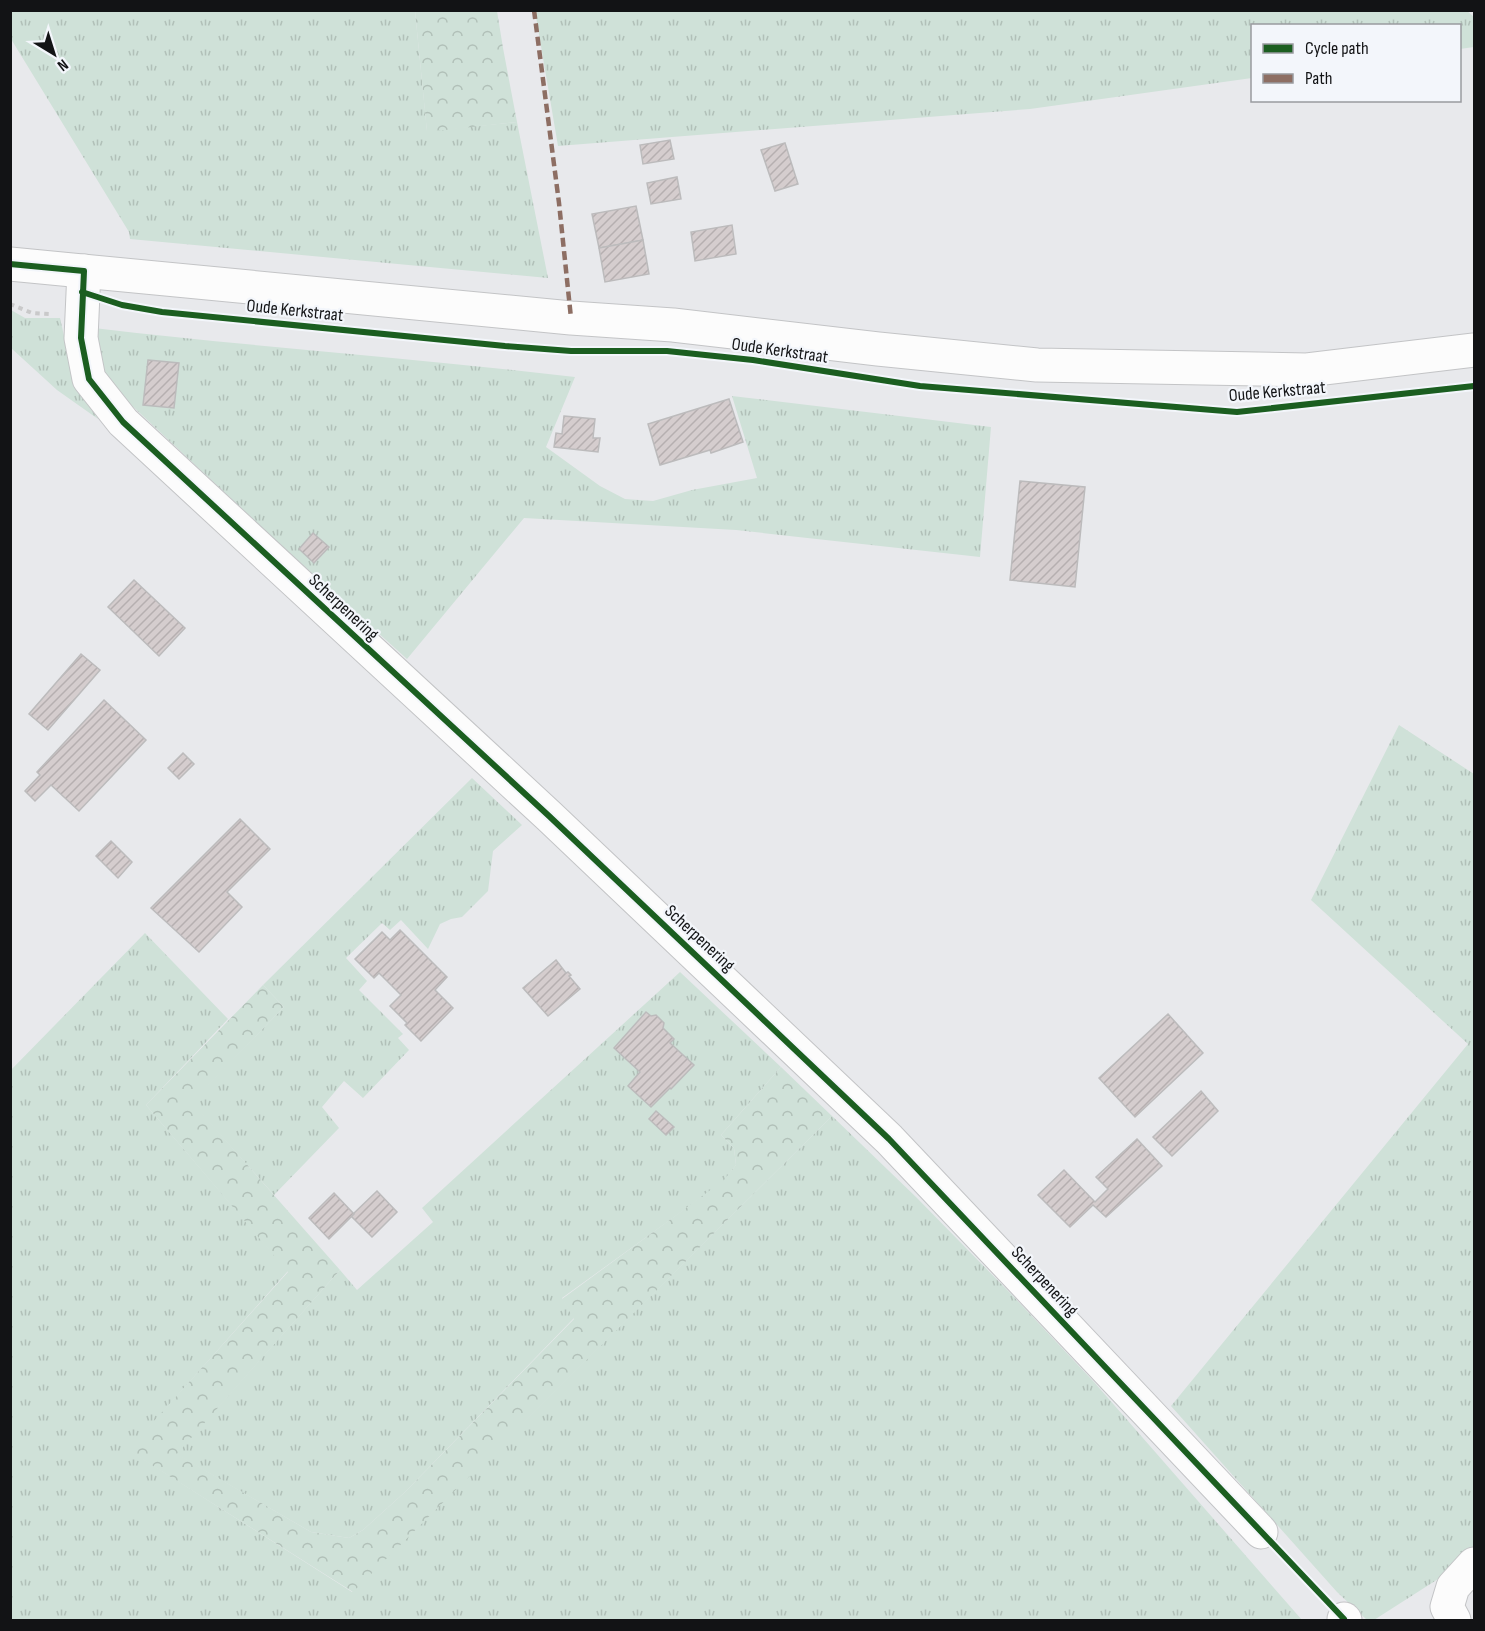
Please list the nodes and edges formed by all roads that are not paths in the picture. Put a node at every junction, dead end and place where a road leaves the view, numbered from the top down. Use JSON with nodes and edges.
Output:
{"nodes":[{"id":1,"x":10,"y":264,"type":"edge"},
{"id":2,"x":84,"y":271,"type":"junction"},
{"id":3,"x":1474,"y":350,"type":"edge"},
{"id":4,"x":1261,"y":1532,"type":"dead end"},
{"id":5,"x":1474,"y":1564,"type":"edge"},
{"id":6,"x":1454,"y":1620,"type":"edge"}],
"edges":[{"from":1,"to":2,"type":"street","name":"Oude Kerkstraat"},
{"from":2,"to":3,"type":"street","name":"Oude Kerkstraat"},
{"from":2,"to":4,"type":"street","name":"Scherpenering"},
{"from":5,"to":6,"type":"street"}]}
